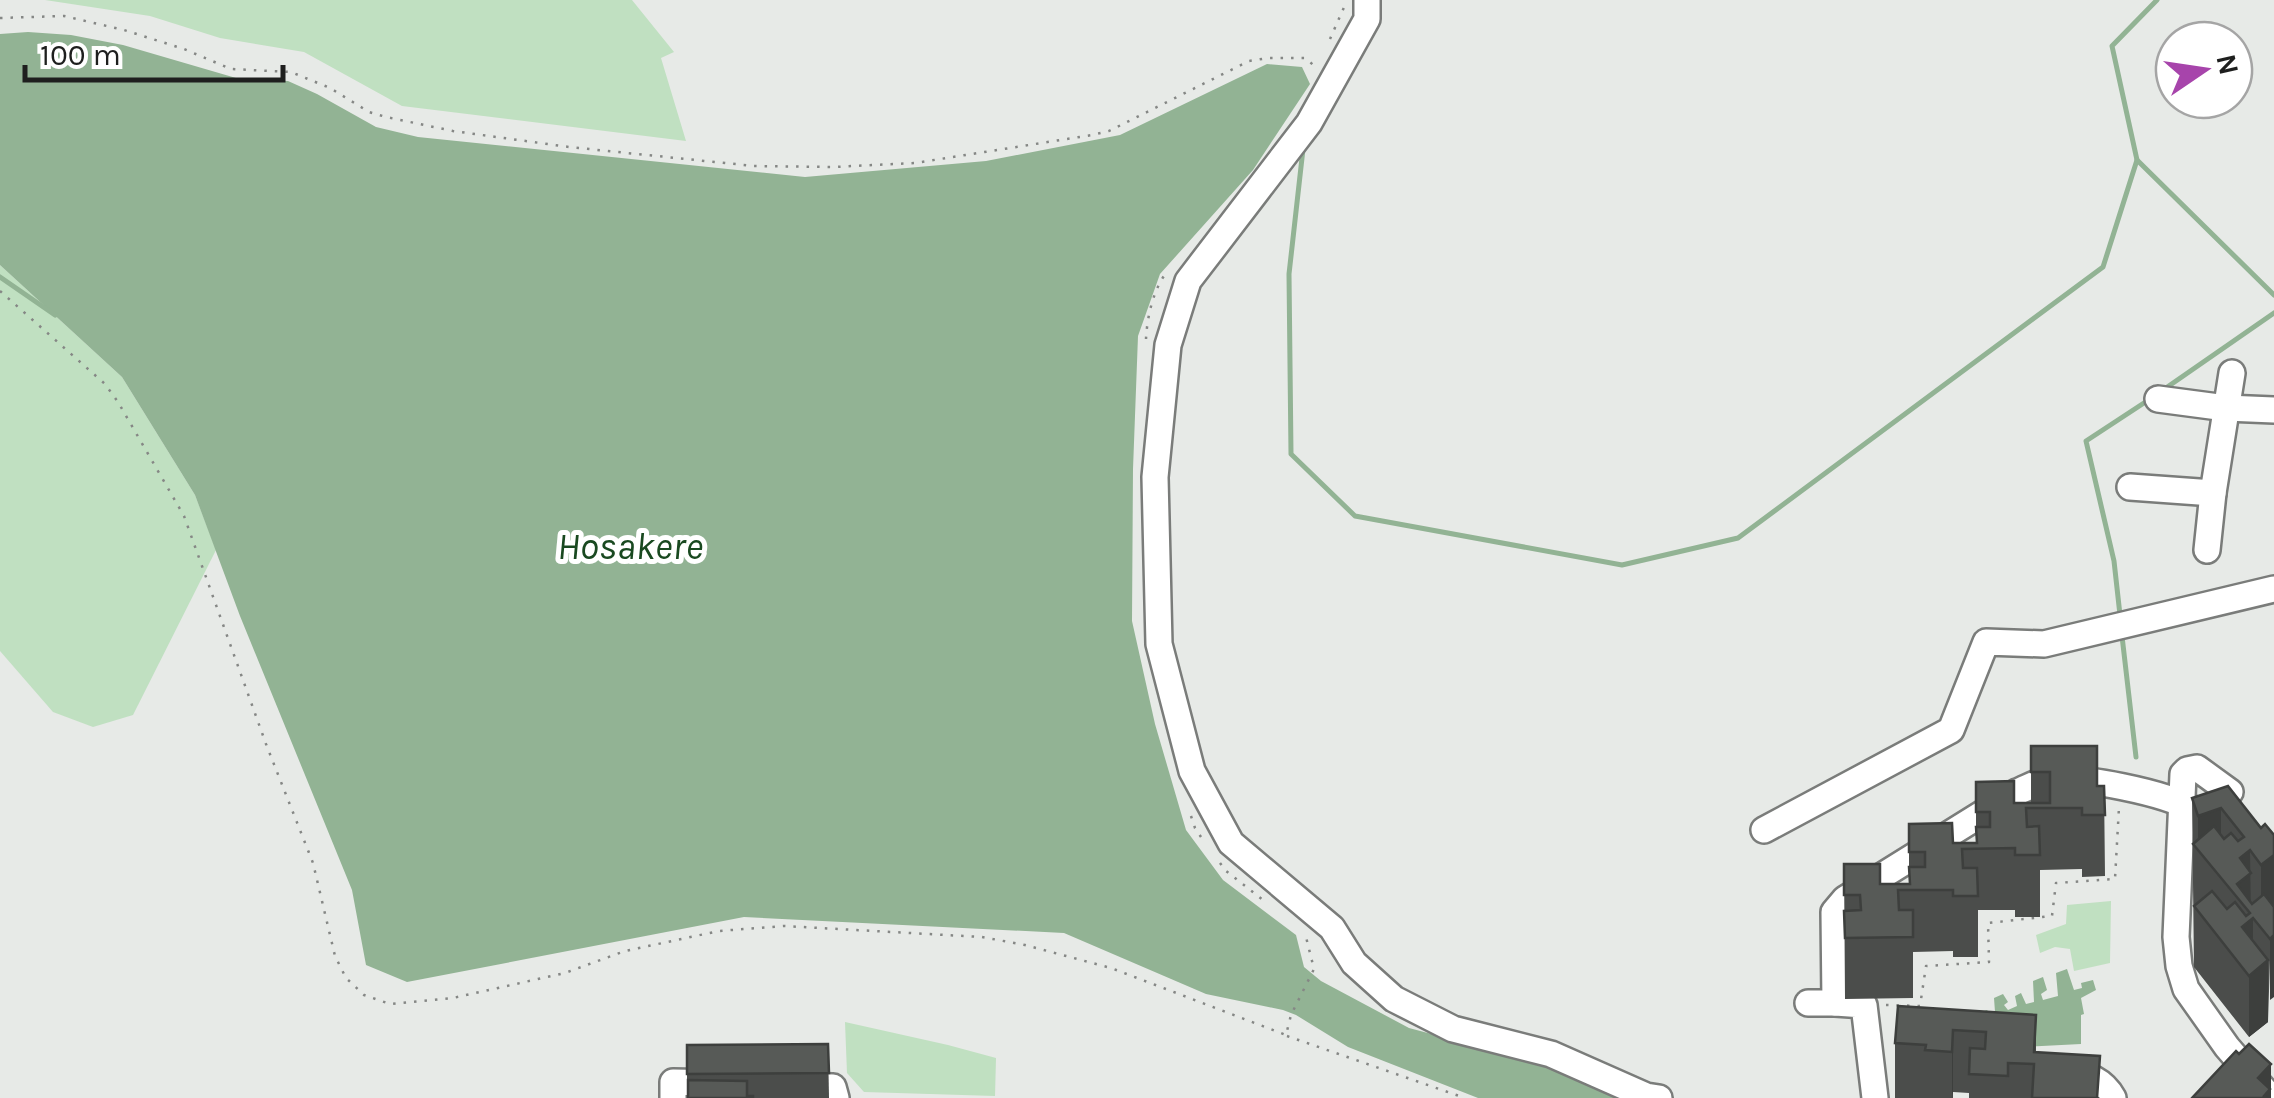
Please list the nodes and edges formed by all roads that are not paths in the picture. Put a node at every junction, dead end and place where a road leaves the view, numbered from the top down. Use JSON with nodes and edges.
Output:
{"nodes":[{"id":1,"x":1367,"y":0,"type":"edge"},
{"id":2,"x":2232,"y":373,"type":"dead end"},
{"id":3,"x":2158,"y":399,"type":"dead end"},
{"id":4,"x":2226,"y":408,"type":"junction"},
{"id":5,"x":2274,"y":410,"type":"edge"},
{"id":6,"x":2130,"y":487,"type":"dead end"},
{"id":7,"x":2212,"y":493,"type":"junction"},
{"id":8,"x":2208,"y":550,"type":"dead end"},
{"id":9,"x":2274,"y":589,"type":"edge"},
{"id":10,"x":2230,"y":792,"type":"edge"},
{"id":11,"x":2180,"y":804,"type":"junction"},
{"id":12,"x":1764,"y":830,"type":"dead end"},
{"id":13,"x":2240,"y":845,"type":"edge"},
{"id":14,"x":1834,"y":1003,"type":"junction"},
{"id":15,"x":1808,"y":1004,"type":"dead end"},
{"id":16,"x":2042,"y":1069,"type":"edge"},
{"id":17,"x":674,"y":1098,"type":"edge"},
{"id":18,"x":836,"y":1098,"type":"edge"},
{"id":19,"x":1659,"y":1098,"type":"edge"},
{"id":20,"x":1874,"y":1098,"type":"edge"},
{"id":21,"x":2114,"y":1098,"type":"edge"},
{"id":22,"x":2270,"y":1098,"type":"edge"}],
"edges":[{"from":1,"to":19,"type":"street"},
{"from":2,"to":4,"type":"street"},
{"from":3,"to":4,"type":"street"},
{"from":4,"to":5,"type":"street"},
{"from":4,"to":7,"type":"street"},
{"from":6,"to":7,"type":"street"},
{"from":7,"to":8,"type":"street"},
{"from":9,"to":12,"type":"street"},
{"from":10,"to":11,"type":"street"},
{"from":11,"to":13,"type":"street"},
{"from":11,"to":14,"type":"street"},
{"from":11,"to":22,"type":"street"},
{"from":14,"to":15,"type":"street"},
{"from":14,"to":20,"type":"street"},
{"from":16,"to":21,"type":"street"},
{"from":17,"to":18,"type":"street"}]}
